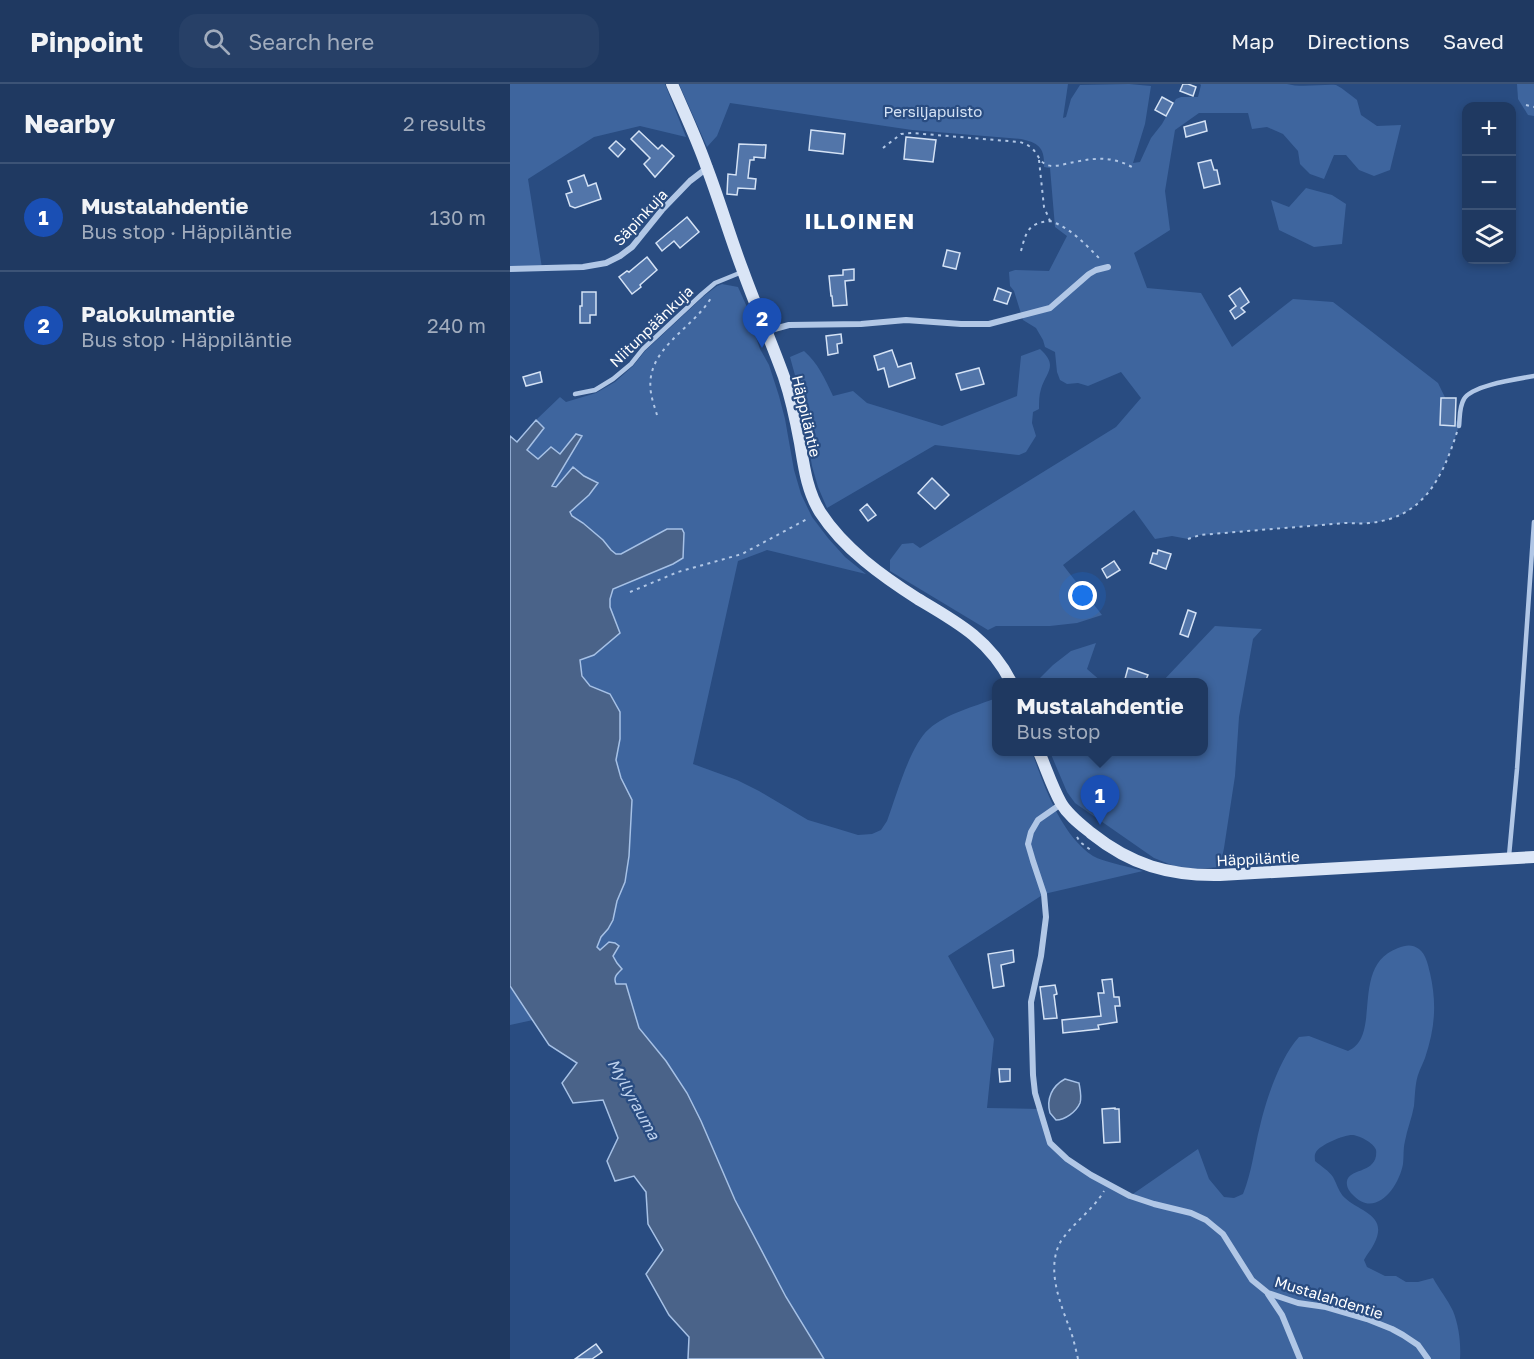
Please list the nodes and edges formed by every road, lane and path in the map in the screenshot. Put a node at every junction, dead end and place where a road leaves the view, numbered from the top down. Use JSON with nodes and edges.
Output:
{"nodes":[{"id":1,"x":672,"y":84,"type":"edge"},
{"id":2,"x":1527,"y":105,"type":"dead end"},
{"id":3,"x":1534,"y":107,"type":"edge"},
{"id":4,"x":883,"y":148,"type":"dead end"},
{"id":5,"x":1039,"y":160,"type":"junction"},
{"id":6,"x":708,"y":168,"type":"junction"},
{"id":7,"x":1134,"y":168,"type":"dead end"},
{"id":8,"x":1050,"y":221,"type":"junction"},
{"id":9,"x":1021,"y":251,"type":"dead end"},
{"id":10,"x":1108,"y":267,"type":"joint"},
{"id":11,"x":510,"y":270,"type":"edge"},
{"id":12,"x":743,"y":272,"type":"junction"},
{"id":13,"x":721,"y":281,"type":"junction"},
{"id":14,"x":766,"y":331,"type":"junction"},
{"id":15,"x":1534,"y":376,"type":"edge"},
{"id":16,"x":575,"y":394,"type":"dead end"},
{"id":17,"x":657,"y":416,"type":"dead end"},
{"id":18,"x":1459,"y":426,"type":"joint"},
{"id":19,"x":820,"y":512,"type":"junction"},
{"id":20,"x":1534,"y":522,"type":"edge"},
{"id":21,"x":1188,"y":539,"type":"dead end"},
{"id":22,"x":630,"y":592,"type":"dead end"},
{"id":23,"x":1009,"y":678,"type":"edge"},
{"id":24,"x":1041,"y":756,"type":"edge"},
{"id":25,"x":1062,"y":804,"type":"junction"},
{"id":26,"x":1534,"y":857,"type":"edge"},
{"id":27,"x":1508,"y":859,"type":"junction"},
{"id":28,"x":1108,"y":1184,"type":"junction"},
{"id":29,"x":1268,"y":1293,"type":"junction"},
{"id":30,"x":1078,"y":1359,"type":"edge"},
{"id":31,"x":1300,"y":1359,"type":"edge"},
{"id":32,"x":1428,"y":1359,"type":"edge"}],
"edges":[{"from":1,"to":6,"type":"street","name":"Häppiläntie"},
{"from":2,"to":3,"type":"path"},
{"from":4,"to":5,"type":"path"},
{"from":5,"to":7,"type":"path"},
{"from":5,"to":8,"type":"path"},
{"from":6,"to":11,"type":"street","name":"Säpinkuja"},
{"from":6,"to":12,"type":"street","name":"Häppiläntie"},
{"from":8,"to":9,"type":"path"},
{"from":8,"to":10,"type":"path"},
{"from":10,"to":14,"type":"street"},
{"from":12,"to":13,"type":"lane","name":"Niitunpäänkuja"},
{"from":12,"to":14,"type":"street","name":"Häppiläntie"},
{"from":13,"to":16,"type":"lane","name":"Niitunpäänkuja"},
{"from":13,"to":17,"type":"path"},
{"from":14,"to":19,"type":"street","name":"Häppiläntie"},
{"from":15,"to":18,"type":"lane"},
{"from":18,"to":21,"type":"path"},
{"from":19,"to":22,"type":"path"},
{"from":19,"to":23,"type":"street","name":"Häppiläntie"},
{"from":20,"to":27,"type":"lane"},
{"from":24,"to":25,"type":"street","name":"Häppiläntie"},
{"from":25,"to":27,"type":"street","name":"Häppiläntie"},
{"from":25,"to":28,"type":"street","name":"Mustalahdentie"},
{"from":26,"to":27,"type":"street","name":"Häppiläntie"},
{"from":28,"to":29,"type":"street","name":"Mustalahdentie"},
{"from":28,"to":30,"type":"path"},
{"from":29,"to":31,"type":"street"},
{"from":29,"to":32,"type":"street","name":"Mustalahdentie"}]}
